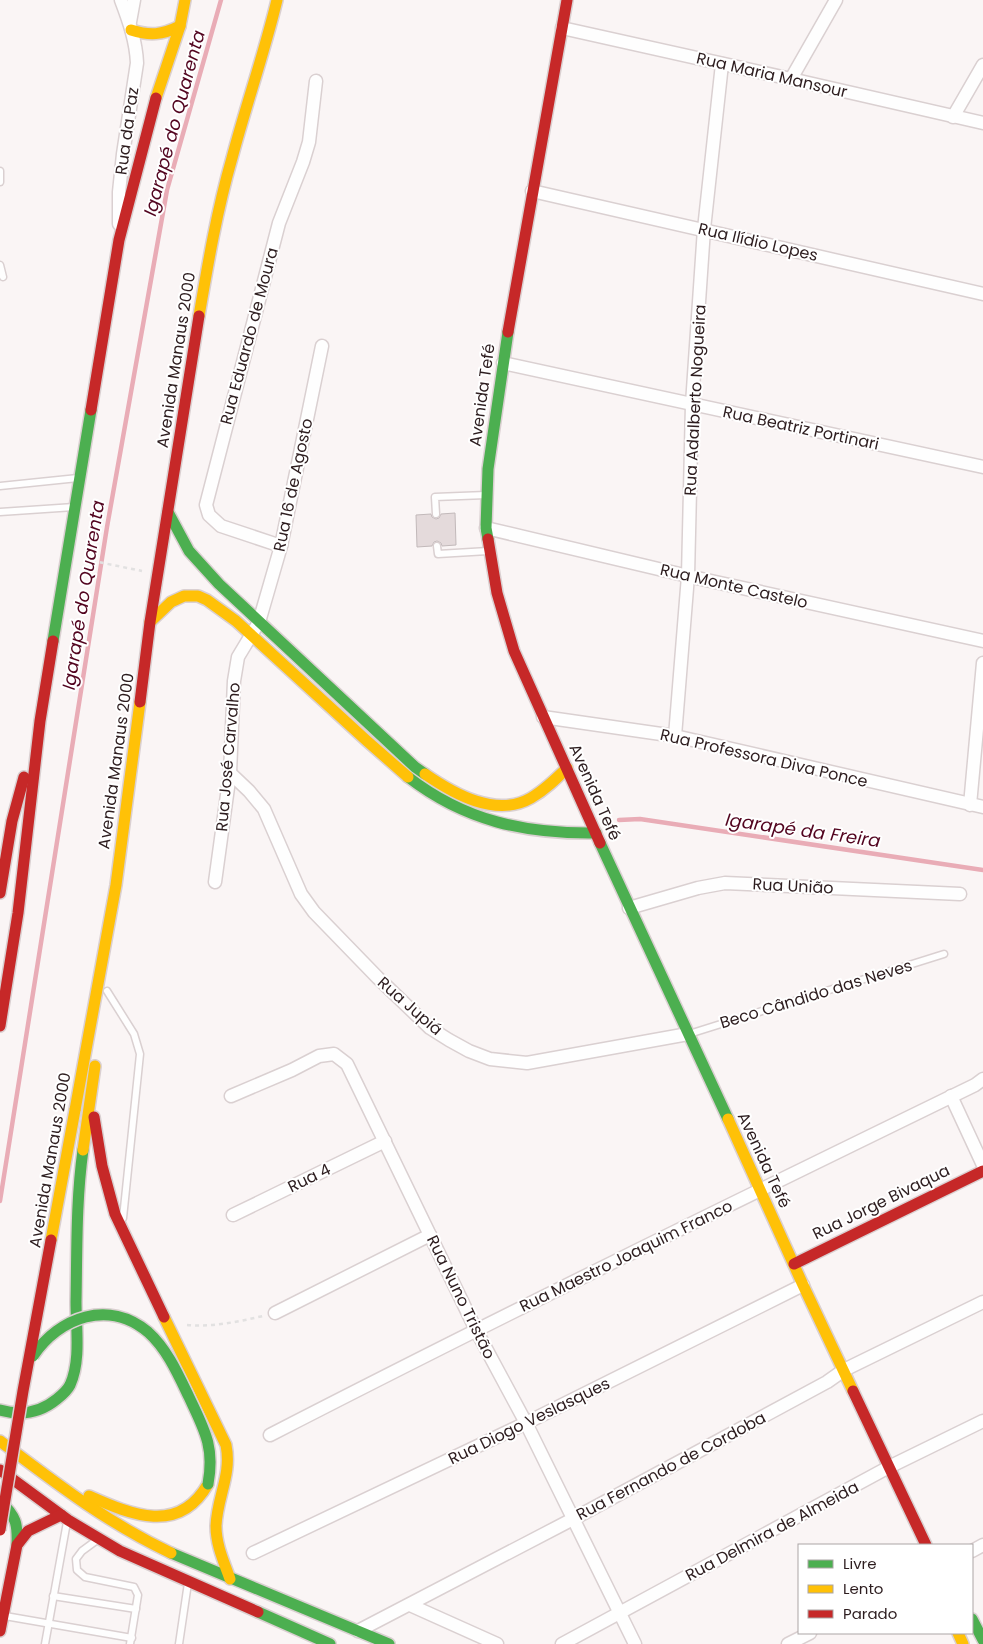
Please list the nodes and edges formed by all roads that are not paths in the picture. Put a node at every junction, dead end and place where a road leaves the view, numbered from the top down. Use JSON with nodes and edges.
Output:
{"nodes":[{"id":1,"x":121,"y":0,"type":"edge"},
{"id":2,"x":134,"y":0,"type":"edge"},
{"id":3,"x":185,"y":0,"type":"edge"},
{"id":4,"x":277,"y":0,"type":"edge"},
{"id":5,"x":567,"y":0,"type":"edge"},
{"id":6,"x":836,"y":0,"type":"edge"},
{"id":7,"x":131,"y":26,"type":"junction"},
{"id":8,"x":180,"y":26,"type":"junction"},
{"id":9,"x":562,"y":28,"type":"junction"},
{"id":10,"x":722,"y":64,"type":"junction"},
{"id":11,"x":983,"y":65,"type":"edge"},
{"id":12,"x":792,"y":78,"type":"junction"},
{"id":13,"x":316,"y":81,"type":"dead end"},
{"id":14,"x":953,"y":117,"type":"junction"},
{"id":15,"x":983,"y":123,"type":"edge"},
{"id":16,"x":0,"y":171,"type":"edge"},
{"id":17,"x":0,"y":182,"type":"edge"},
{"id":18,"x":532,"y":191,"type":"junction"},
{"id":19,"x":704,"y":229,"type":"junction"},
{"id":20,"x":119,"y":240,"type":"junction"},
{"id":21,"x":0,"y":265,"type":"edge"},
{"id":22,"x":4,"y":277,"type":"dead end"},
{"id":23,"x":983,"y":294,"type":"edge"},
{"id":24,"x":322,"y":346,"type":"dead end"},
{"id":25,"x":502,"y":363,"type":"junction"},
{"id":26,"x":692,"y":404,"type":"junction"},
{"id":27,"x":983,"y":467,"type":"edge"},
{"id":28,"x":79,"y":478,"type":"junction"},
{"id":29,"x":0,"y":486,"type":"edge"},
{"id":30,"x":487,"y":495,"type":"junction"},
{"id":31,"x":75,"y":507,"type":"junction"},
{"id":32,"x":0,"y":512,"type":"edge"},
{"id":33,"x":168,"y":512,"type":"junction"},
{"id":34,"x":436,"y":514,"type":"dead end"},
{"id":35,"x":486,"y":528,"type":"junction"},
{"id":36,"x":281,"y":546,"type":"junction"},
{"id":37,"x":437,"y":546,"type":"dead end"},
{"id":38,"x":490,"y":551,"type":"junction"},
{"id":39,"x":688,"y":576,"type":"junction"},
{"id":40,"x":150,"y":622,"type":"junction"},
{"id":41,"x":259,"y":622,"type":"junction"},
{"id":42,"x":251,"y":635,"type":"junction"},
{"id":43,"x":983,"y":641,"type":"edge"},
{"id":44,"x":983,"y":663,"type":"edge"},
{"id":45,"x":543,"y":717,"type":"junction"},
{"id":46,"x":40,"y":721,"type":"junction"},
{"id":47,"x":675,"y":736,"type":"junction"},
{"id":48,"x":567,"y":768,"type":"junction"},
{"id":49,"x":230,"y":773,"type":"junction"},
{"id":50,"x":970,"y":804,"type":"junction"},
{"id":51,"x":983,"y":807,"type":"edge"},
{"id":52,"x":596,"y":832,"type":"junction"},
{"id":53,"x":215,"y":882,"type":"dead end"},
{"id":54,"x":116,"y":886,"type":"junction"},
{"id":55,"x":0,"y":894,"type":"edge"},
{"id":56,"x":960,"y":894,"type":"dead end"},
{"id":57,"x":629,"y":908,"type":"junction"},
{"id":58,"x":944,"y":954,"type":"dead end"},
{"id":59,"x":107,"y":991,"type":"junction"},
{"id":60,"x":0,"y":1026,"type":"edge"},
{"id":61,"x":688,"y":1034,"type":"junction"},
{"id":62,"x":983,"y":1079,"type":"edge"},
{"id":63,"x":92,"y":1090,"type":"junction"},
{"id":64,"x":231,"y":1096,"type":"dead end"},
{"id":65,"x":951,"y":1096,"type":"junction"},
{"id":66,"x":385,"y":1141,"type":"junction"},
{"id":67,"x":983,"y":1165,"type":"edge"},
{"id":68,"x":983,"y":1171,"type":"edge"},
{"id":69,"x":760,"y":1189,"type":"junction"},
{"id":70,"x":233,"y":1215,"type":"dead end"},
{"id":71,"x":121,"y":1229,"type":"junction"},
{"id":72,"x":430,"y":1234,"type":"junction"},
{"id":73,"x":794,"y":1264,"type":"junction"},
{"id":74,"x":803,"y":1285,"type":"junction"},
{"id":75,"x":983,"y":1302,"type":"edge"},
{"id":76,"x":275,"y":1312,"type":"road end"},
{"id":77,"x":476,"y":1330,"type":"junction"},
{"id":78,"x":30,"y":1363,"type":"junction"},
{"id":79,"x":844,"y":1370,"type":"junction"},
{"id":80,"x":0,"y":1410,"type":"edge"},
{"id":81,"x":983,"y":1421,"type":"edge"},
{"id":82,"x":526,"y":1423,"type":"junction"},
{"id":83,"x":270,"y":1435,"type":"dead end"},
{"id":84,"x":0,"y":1441,"type":"edge"},
{"id":85,"x":889,"y":1467,"type":"junction"},
{"id":86,"x":0,"y":1470,"type":"edge"},
{"id":87,"x":52,"y":1479,"type":"junction"},
{"id":88,"x":0,"y":1501,"type":"edge"},
{"id":89,"x":64,"y":1517,"type":"junction"},
{"id":90,"x":573,"y":1519,"type":"junction"},
{"id":91,"x":0,"y":1530,"type":"edge"},
{"id":92,"x":98,"y":1539,"type":"junction"},
{"id":93,"x":926,"y":1544,"type":"edge"},
{"id":94,"x":16,"y":1545,"type":"junction"},
{"id":95,"x":253,"y":1553,"type":"dead end"},
{"id":96,"x":230,"y":1579,"type":"junction"},
{"id":97,"x":188,"y":1582,"type":"junction"},
{"id":98,"x":53,"y":1596,"type":"junction"},
{"id":99,"x":410,"y":1605,"type":"junction"},
{"id":100,"x":136,"y":1609,"type":"junction"},
{"id":101,"x":620,"y":1613,"type":"junction"},
{"id":102,"x":2,"y":1616,"type":"junction"},
{"id":103,"x":973,"y":1621,"type":"edge"},
{"id":104,"x":48,"y":1624,"type":"junction"},
{"id":105,"x":0,"y":1631,"type":"edge"},
{"id":106,"x":358,"y":1631,"type":"junction"},
{"id":107,"x":808,"y":1634,"type":"edge"},
{"id":108,"x":983,"y":1640,"type":"edge"},
{"id":109,"x":131,"y":1641,"type":"edge"},
{"id":110,"x":44,"y":1644,"type":"edge"},
{"id":111,"x":179,"y":1644,"type":"edge"},
{"id":112,"x":330,"y":1644,"type":"edge"},
{"id":113,"x":388,"y":1644,"type":"edge"},
{"id":114,"x":497,"y":1644,"type":"edge"},
{"id":115,"x":562,"y":1644,"type":"edge"},
{"id":116,"x":635,"y":1644,"type":"edge"},
{"id":117,"x":788,"y":1644,"type":"edge"}],
"edges":[{"from":1,"to":7,"type":"street"},
{"from":2,"to":7,"type":"street"},
{"from":3,"to":8,"type":"main road"},
{"from":4,"to":33,"type":"main road","name":"Avenida Manaus 2000"},
{"from":5,"to":9,"type":"main road","name":"Avenida Tefé"},
{"from":6,"to":12,"type":"street"},
{"from":7,"to":8,"type":"main road"},
{"from":7,"to":20,"type":"street","name":"Rua da Paz"},
{"from":8,"to":20,"type":"main road"},
{"from":9,"to":10,"type":"street","name":"Rua Maria Mansour"},
{"from":9,"to":18,"type":"main road","name":"Avenida Tefé"},
{"from":10,"to":12,"type":"street","name":"Rua Maria Mansour"},
{"from":10,"to":19,"type":"street","name":"Rua Adalberto Nogueira"},
{"from":11,"to":14,"type":"street"},
{"from":12,"to":14,"type":"street","name":"Rua Maria Mansour"},
{"from":13,"to":36,"type":"street","name":"Rua Eduardo de Moura"},
{"from":14,"to":15,"type":"street","name":"Rua Maria Mansour"},
{"from":16,"to":17,"type":"lane"},
{"from":18,"to":19,"type":"street","name":"Rua Ilídio Lopes"},
{"from":18,"to":25,"type":"main road","name":"Avenida Tefé"},
{"from":19,"to":23,"type":"street","name":"Rua Ilídio Lopes"},
{"from":19,"to":26,"type":"street","name":"Rua Adalberto Nogueira"},
{"from":20,"to":28,"type":"main road"},
{"from":21,"to":22,"type":"lane"},
{"from":24,"to":36,"type":"street","name":"Rua 16 de Agosto"},
{"from":25,"to":26,"type":"street","name":"Rua Beatriz Portinari"},
{"from":25,"to":30,"type":"main road","name":"Avenida Tefé"},
{"from":26,"to":27,"type":"street","name":"Rua Beatriz Portinari"},
{"from":26,"to":39,"type":"street","name":"Rua Adalberto Nogueira"},
{"from":28,"to":29,"type":"lane"},
{"from":28,"to":31,"type":"main road"},
{"from":30,"to":34,"type":"lane"},
{"from":30,"to":35,"type":"main road","name":"Avenida Tefé"},
{"from":31,"to":32,"type":"lane"},
{"from":31,"to":46,"type":"main road"},
{"from":33,"to":40,"type":"main road","name":"Avenida Manaus 2000"},
{"from":33,"to":41,"type":"main road"},
{"from":35,"to":38,"type":"main road","name":"Avenida Tefé"},
{"from":35,"to":39,"type":"street","name":"Rua Monte Castelo"},
{"from":36,"to":41,"type":"street","name":"Rua 16 de Agosto"},
{"from":37,"to":38,"type":"lane"},
{"from":38,"to":45,"type":"main road","name":"Avenida Tefé"},
{"from":39,"to":43,"type":"street","name":"Rua Monte Castelo"},
{"from":39,"to":47,"type":"street","name":"Rua Adalberto Nogueira"},
{"from":40,"to":42,"type":"main road"},
{"from":40,"to":54,"type":"main road","name":"Avenida Manaus 2000"},
{"from":41,"to":42,"type":"street","name":"Rua 16 de Agosto"},
{"from":41,"to":48,"type":"main road"},
{"from":42,"to":49,"type":"street","name":"Rua José Carvalho"},
{"from":42,"to":52,"type":"main road"},
{"from":44,"to":50,"type":"street"},
{"from":45,"to":47,"type":"street","name":"Rua Professora Diva Ponce"},
{"from":45,"to":48,"type":"main road","name":"Avenida Tefé"},
{"from":46,"to":55,"type":"main road"},
{"from":46,"to":60,"type":"main road"},
{"from":47,"to":50,"type":"street","name":"Rua Professora Diva Ponce"},
{"from":48,"to":52,"type":"main road","name":"Avenida Tefé"},
{"from":49,"to":53,"type":"street","name":"Rua José Carvalho"},
{"from":49,"to":61,"type":"street","name":"Rua Jupiá"},
{"from":50,"to":51,"type":"street","name":"Rua Professora Diva Ponce"},
{"from":52,"to":57,"type":"main road","name":"Avenida Tefé"},
{"from":54,"to":59,"type":"main road"},
{"from":54,"to":78,"type":"main road","name":"Avenida Manaus 2000","bridge":true},
{"from":56,"to":57,"type":"street","name":"Rua União"},
{"from":57,"to":61,"type":"main road","name":"Avenida Tefé"},
{"from":58,"to":61,"type":"lane","name":"Beco Cândido das Neves"},
{"from":59,"to":63,"type":"main road"},
{"from":59,"to":71,"type":"lane"},
{"from":61,"to":69,"type":"main road","name":"Avenida Tefé"},
{"from":62,"to":65,"type":"street","name":"Rua Maestro Joaquim Franco"},
{"from":63,"to":71,"type":"main road"},
{"from":63,"to":80,"type":"main road"},
{"from":64,"to":66,"type":"street","name":"Rua Nuno Tristão"},
{"from":65,"to":67,"type":"street"},
{"from":65,"to":69,"type":"street","name":"Rua Maestro Joaquim Franco"},
{"from":66,"to":70,"type":"street","name":"Rua 4"},
{"from":66,"to":72,"type":"street","name":"Rua Nuno Tristão"},
{"from":68,"to":73,"type":"main road","name":"Rua Jorge Bivaqua"},
{"from":69,"to":73,"type":"main road","name":"Avenida Tefé"},
{"from":69,"to":77,"type":"street","name":"Rua Maestro Joaquim Franco"},
{"from":71,"to":96,"type":"main road"},
{"from":72,"to":76,"type":"street"},
{"from":72,"to":77,"type":"street","name":"Rua Nuno Tristão"},
{"from":73,"to":74,"type":"main road","name":"Avenida Tefé"},
{"from":74,"to":79,"type":"main road","name":"Avenida Tefé"},
{"from":74,"to":82,"type":"street","name":"Rua Diogo Veslasques"},
{"from":75,"to":79,"type":"street","name":"Rua Fernando de Cordoba"},
{"from":77,"to":82,"type":"street","name":"Rua Nuno Tristão"},
{"from":77,"to":83,"type":"street","name":"Rua Maestro Joaquim Franco"},
{"from":78,"to":87,"type":"main road","bridge":true},
{"from":78,"to":91,"type":"main road","name":"Avenida Manaus 2000","bridge":true},
{"from":79,"to":85,"type":"main road","name":"Avenida Tefé"},
{"from":79,"to":90,"type":"street","name":"Rua Fernando de Cordoba"},
{"from":81,"to":85,"type":"street","name":"Rua Delmira de Almeida"},
{"from":82,"to":90,"type":"street","name":"Rua Nuno Tristão"},
{"from":82,"to":95,"type":"street","name":"Rua Diogo Veslasques"},
{"from":84,"to":87,"type":"main road"},
{"from":85,"to":93,"type":"main road","name":"Avenida Tefé"},
{"from":85,"to":101,"type":"street","name":"Rua Delmira de Almeida"},
{"from":86,"to":89,"type":"main road"},
{"from":87,"to":96,"type":"main road"},
{"from":88,"to":94,"type":"main road"},
{"from":89,"to":92,"type":"main road"},
{"from":89,"to":94,"type":"main road"},
{"from":89,"to":98,"type":"lane"},
{"from":90,"to":99,"type":"street","name":"Rua Fernando de Cordoba"},
{"from":90,"to":101,"type":"street","name":"Rua Nuno Tristão"},
{"from":92,"to":97,"type":"main road"},
{"from":92,"to":100,"type":"lane"},
{"from":94,"to":102,"type":"main road"},
{"from":96,"to":106,"type":"main road"},
{"from":97,"to":111,"type":"lane"},
{"from":97,"to":112,"type":"main road"},
{"from":98,"to":100,"type":"lane"},
{"from":98,"to":104,"type":"lane"},
{"from":99,"to":106,"type":"street","name":"Rua Fernando de Cordoba"},
{"from":99,"to":114,"type":"street"},
{"from":100,"to":109,"type":"lane"},
{"from":101,"to":115,"type":"street","name":"Rua Delmira de Almeida"},
{"from":101,"to":116,"type":"street","name":"Rua Nuno Tristão"},
{"from":102,"to":104,"type":"lane"},
{"from":102,"to":105,"type":"main road"},
{"from":103,"to":108,"type":"main road"},
{"from":104,"to":109,"type":"lane"},
{"from":104,"to":110,"type":"lane"},
{"from":106,"to":113,"type":"main road"},
{"from":107,"to":117,"type":"street"}]}
